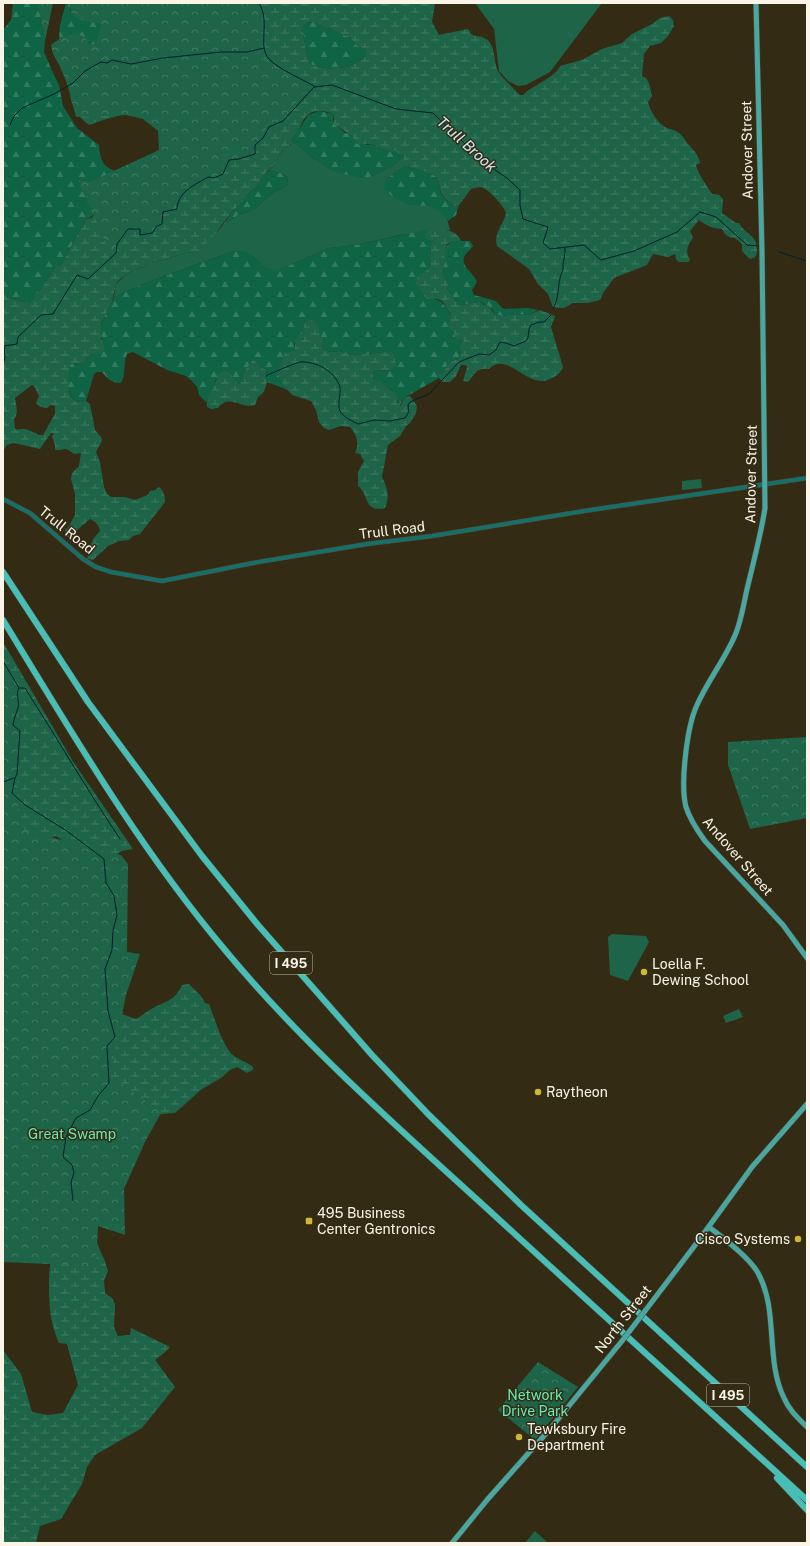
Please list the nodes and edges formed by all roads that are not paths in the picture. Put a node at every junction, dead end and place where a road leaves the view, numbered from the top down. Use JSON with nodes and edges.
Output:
{"nodes":[{"id":1,"x":756,"y":3,"type":"edge"},
{"id":2,"x":807,"y":478,"type":"edge"},
{"id":3,"x":765,"y":485,"type":"junction"},
{"id":4,"x":3,"y":499,"type":"edge"},
{"id":5,"x":3,"y":572,"type":"edge"},
{"id":6,"x":3,"y":620,"type":"edge"},
{"id":7,"x":807,"y":958,"type":"edge"},
{"id":8,"x":807,"y":1104,"type":"edge"},
{"id":9,"x":709,"y":1227,"type":"junction"},
{"id":10,"x":807,"y":1427,"type":"edge"},
{"id":11,"x":740,"y":1439,"type":"junction"},
{"id":12,"x":807,"y":1467,"type":"edge"},
{"id":13,"x":807,"y":1500,"type":"edge"},
{"id":14,"x":807,"y":1510,"type":"edge"},
{"id":15,"x":452,"y":1543,"type":"edge"}],
"edges":[{"from":1,"to":3,"type":"main road","name":"Andover Street"},
{"from":2,"to":3,"type":"street","name":"Trull Road"},
{"from":3,"to":4,"type":"street","name":"Trull Road"},
{"from":3,"to":7,"type":"main road","name":"Andover Street"},
{"from":5,"to":12,"type":"highway","number":"I 495"},
{"from":6,"to":11,"type":"highway","number":"I 495"},
{"from":8,"to":9,"type":"main road","name":"North Street"},
{"from":9,"to":10,"type":"main road"},
{"from":9,"to":15,"type":"main road","name":"North Street","bridge":true},
{"from":11,"to":13,"type":"highway","number":"I 495"},
{"from":11,"to":14,"type":"highway"}]}
